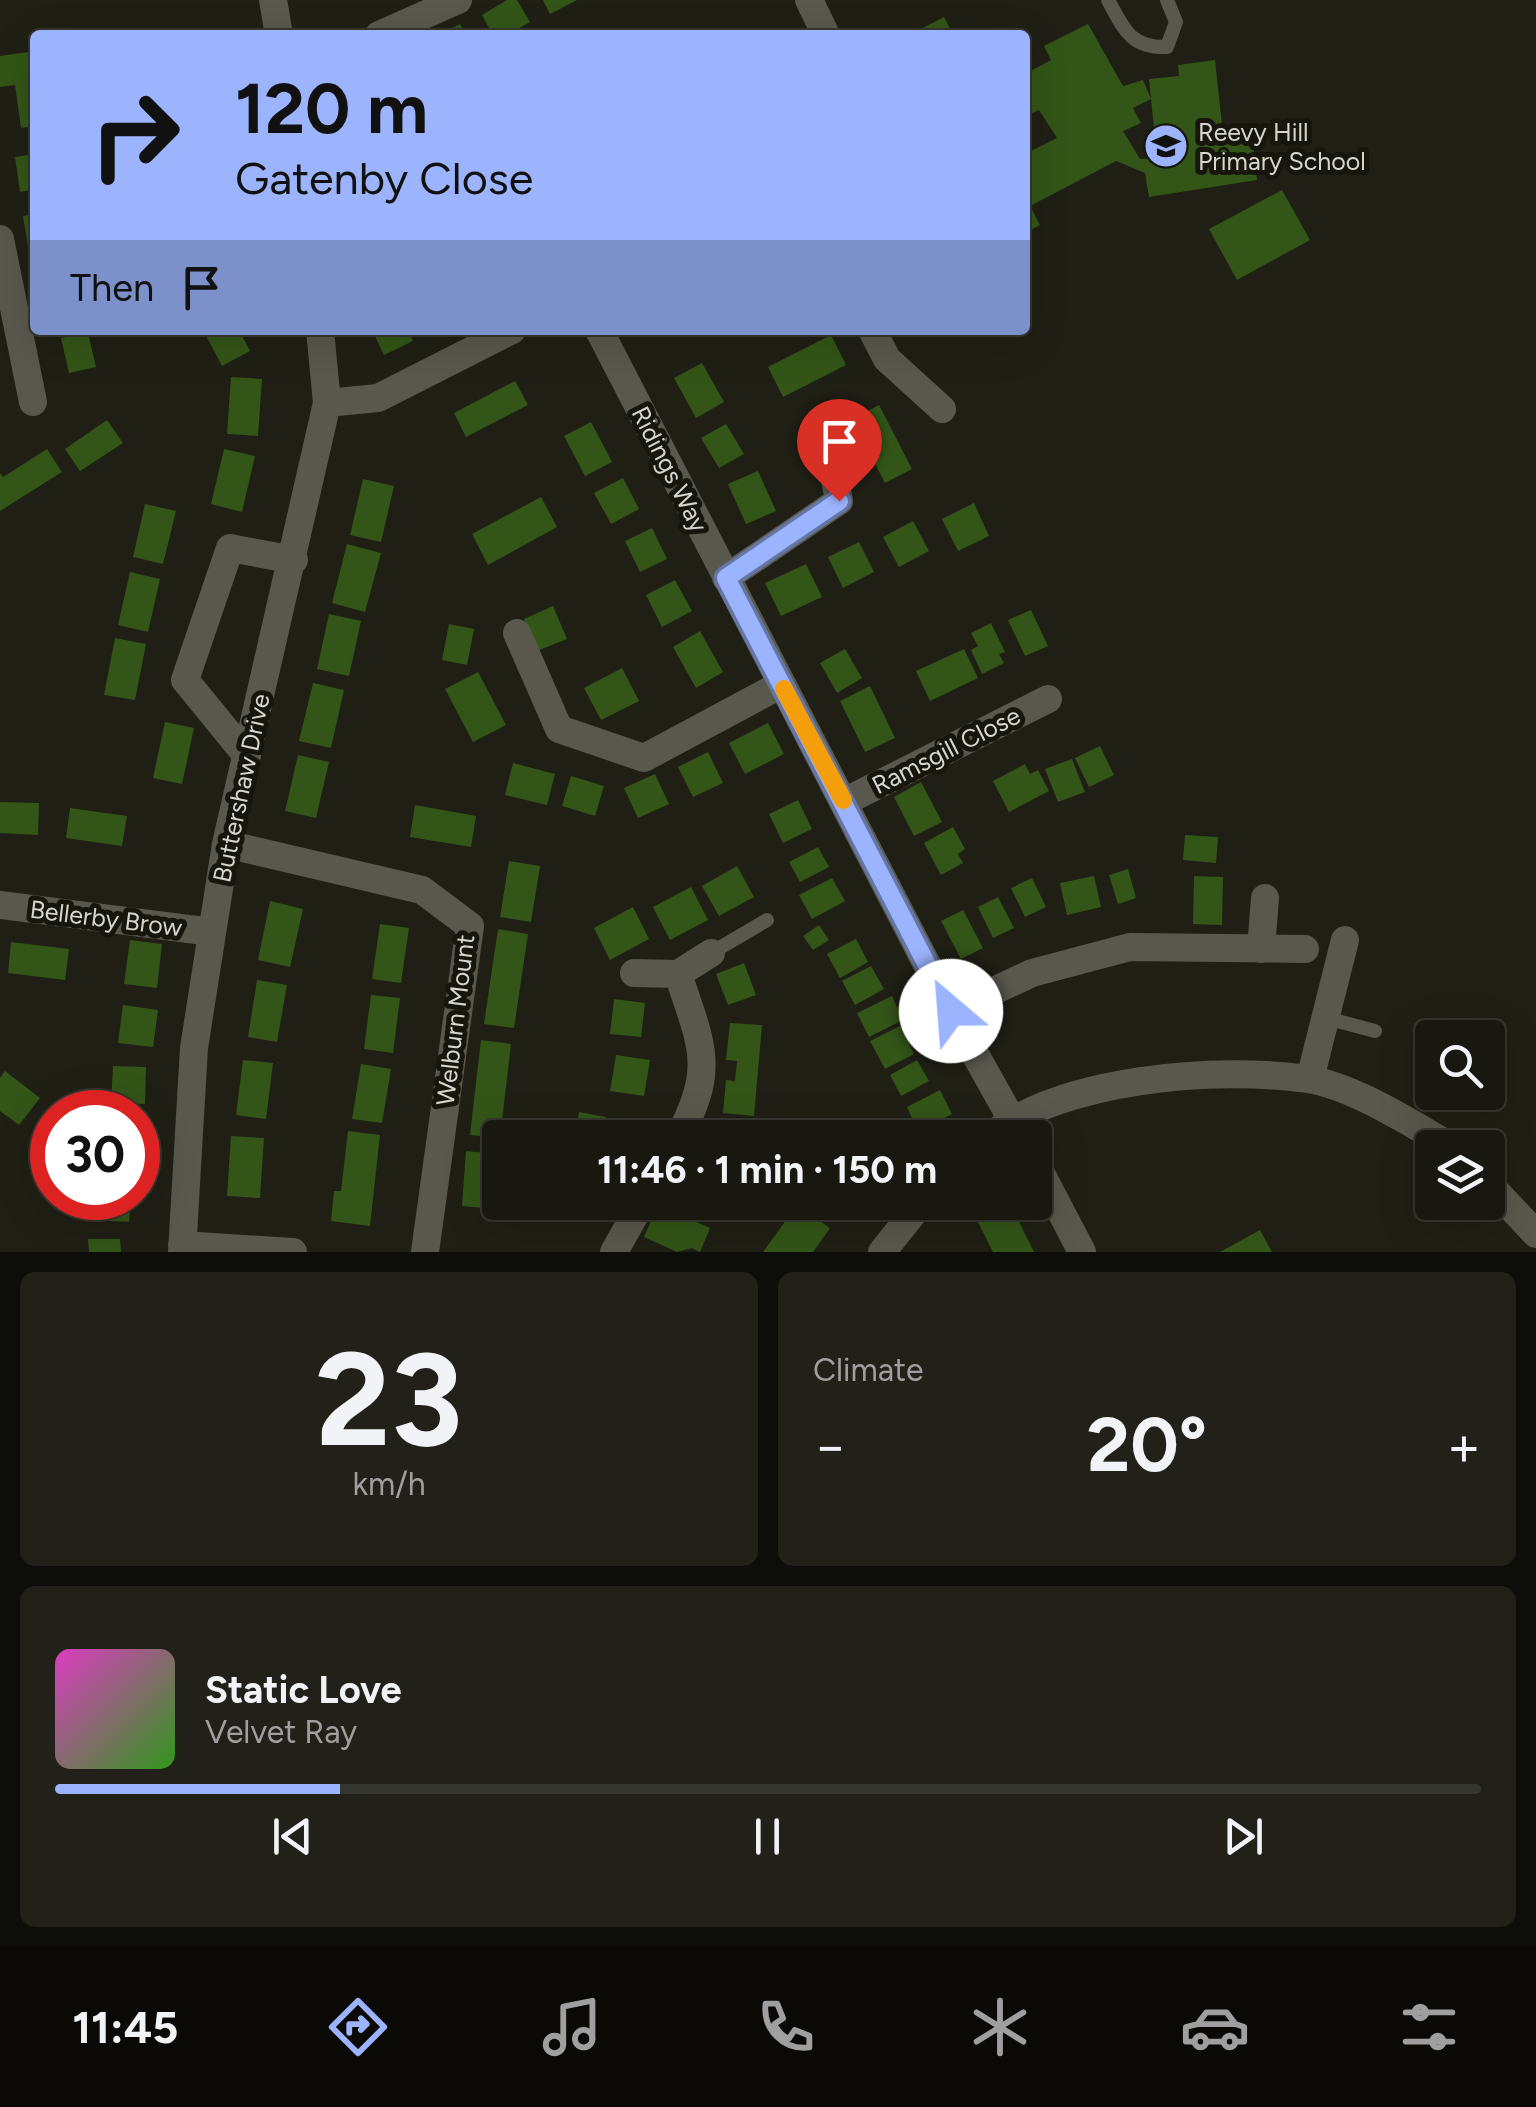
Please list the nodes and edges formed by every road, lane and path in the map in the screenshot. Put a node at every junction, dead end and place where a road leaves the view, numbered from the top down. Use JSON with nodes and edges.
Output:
{"nodes":[{"id":1,"x":272,"y":0,"type":"edge"},
{"id":2,"x":458,"y":0,"type":"edge"},
{"id":3,"x":808,"y":0,"type":"edge"},
{"id":4,"x":1167,"y":0,"type":"edge"},
{"id":5,"x":1112,"y":1,"type":"edge"},
{"id":6,"x":278,"y":30,"type":"edge"},
{"id":7,"x":390,"y":30,"type":"edge"},
{"id":8,"x":823,"y":30,"type":"edge"},
{"id":9,"x":0,"y":239,"type":"edge"},
{"id":10,"x":320,"y":335,"type":"edge"},
{"id":11,"x":502,"y":335,"type":"edge"},
{"id":12,"x":602,"y":335,"type":"edge"},
{"id":13,"x":875,"y":335,"type":"edge"},
{"id":14,"x":33,"y":402,"type":"dead end"},
{"id":15,"x":327,"y":403,"type":"junction"},
{"id":16,"x":942,"y":409,"type":"dead end"},
{"id":17,"x":830,"y":452,"type":"dead end"},
{"id":18,"x":294,"y":560,"type":"junction"},
{"id":19,"x":726,"y":578,"type":"junction"},
{"id":20,"x":518,"y":633,"type":"dead end"},
{"id":21,"x":782,"y":684,"type":"junction"},
{"id":22,"x":1048,"y":698,"type":"dead end"},
{"id":23,"x":247,"y":756,"type":"junction"},
{"id":24,"x":844,"y":802,"type":"junction"},
{"id":25,"x":226,"y":844,"type":"junction"},
{"id":26,"x":1265,"y":898,"type":"dead end"},
{"id":27,"x":0,"y":904,"type":"edge"},
{"id":28,"x":766,"y":920,"type":"dead end"},
{"id":29,"x":212,"y":932,"type":"junction"},
{"id":30,"x":1345,"y":940,"type":"dead end"},
{"id":31,"x":1261,"y":949,"type":"junction"},
{"id":32,"x":1305,"y":949,"type":"dead end"},
{"id":33,"x":711,"y":953,"type":"joint"},
{"id":34,"x":634,"y":974,"type":"dead end"},
{"id":35,"x":678,"y":974,"type":"junction"},
{"id":36,"x":951,"y":1011,"type":"junction"},
{"id":37,"x":1326,"y":1018,"type":"junction"},
{"id":38,"x":1376,"y":1031,"type":"dead end"},
{"id":39,"x":1310,"y":1080,"type":"junction"},
{"id":40,"x":688,"y":1120,"type":"edge"},
{"id":41,"x":1012,"y":1120,"type":"edge"},
{"id":42,"x":1035,"y":1120,"type":"edge"},
{"id":43,"x":1421,"y":1130,"type":"edge"},
{"id":44,"x":1052,"y":1195,"type":"edge"},
{"id":45,"x":1505,"y":1201,"type":"edge"},
{"id":46,"x":632,"y":1220,"type":"edge"},
{"id":47,"x":908,"y":1220,"type":"edge"},
{"id":48,"x":1536,"y":1234,"type":"edge"},
{"id":49,"x":182,"y":1249,"type":"edge"},
{"id":50,"x":293,"y":1252,"type":"edge"},
{"id":51,"x":425,"y":1252,"type":"edge"},
{"id":52,"x":614,"y":1252,"type":"edge"},
{"id":53,"x":882,"y":1252,"type":"edge"},
{"id":54,"x":1082,"y":1252,"type":"edge"}],
"edges":[{"from":1,"to":6,"type":"street"},
{"from":2,"to":7,"type":"street"},
{"from":3,"to":8,"type":"street"},
{"from":4,"to":5,"type":"lane"},
{"from":9,"to":14,"type":"street"},
{"from":10,"to":15,"type":"street","name":"Buttershaw Drive"},
{"from":11,"to":15,"type":"street"},
{"from":12,"to":19,"type":"street","name":"Ridings Way"},
{"from":13,"to":16,"type":"street"},
{"from":15,"to":18,"type":"street","name":"Buttershaw Drive"},
{"from":17,"to":19,"type":"street"},
{"from":18,"to":23,"type":"street","name":"Buttershaw Drive"},
{"from":18,"to":23,"type":"street"},
{"from":19,"to":21,"type":"street","name":"Ridings Way"},
{"from":20,"to":21,"type":"street"},
{"from":21,"to":24,"type":"street","name":"Ridings Way"},
{"from":22,"to":24,"type":"street","name":"Ramsgill Close"},
{"from":23,"to":25,"type":"street","name":"Buttershaw Drive"},
{"from":24,"to":36,"type":"street","name":"Ridings Way"},
{"from":25,"to":29,"type":"street","name":"Buttershaw Drive"},
{"from":25,"to":51,"type":"street","name":"Welburn Mount"},
{"from":26,"to":31,"type":"street"},
{"from":27,"to":29,"type":"street","name":"Bellerby Brow"},
{"from":28,"to":33,"type":"lane"},
{"from":29,"to":49,"type":"street","name":"Buttershaw Drive"},
{"from":30,"to":37,"type":"street"},
{"from":31,"to":32,"type":"street"},
{"from":31,"to":36,"type":"street"},
{"from":33,"to":35,"type":"street"},
{"from":34,"to":35,"type":"street"},
{"from":35,"to":40,"type":"street"},
{"from":36,"to":41,"type":"street","name":"Ridings Way"},
{"from":37,"to":38,"type":"lane"},
{"from":37,"to":39,"type":"street"},
{"from":39,"to":42,"type":"street"},
{"from":39,"to":43,"type":"street"},
{"from":44,"to":54,"type":"street"},
{"from":45,"to":48,"type":"street"},
{"from":46,"to":52,"type":"street"},
{"from":47,"to":53,"type":"street"},
{"from":49,"to":50,"type":"street"}]}
